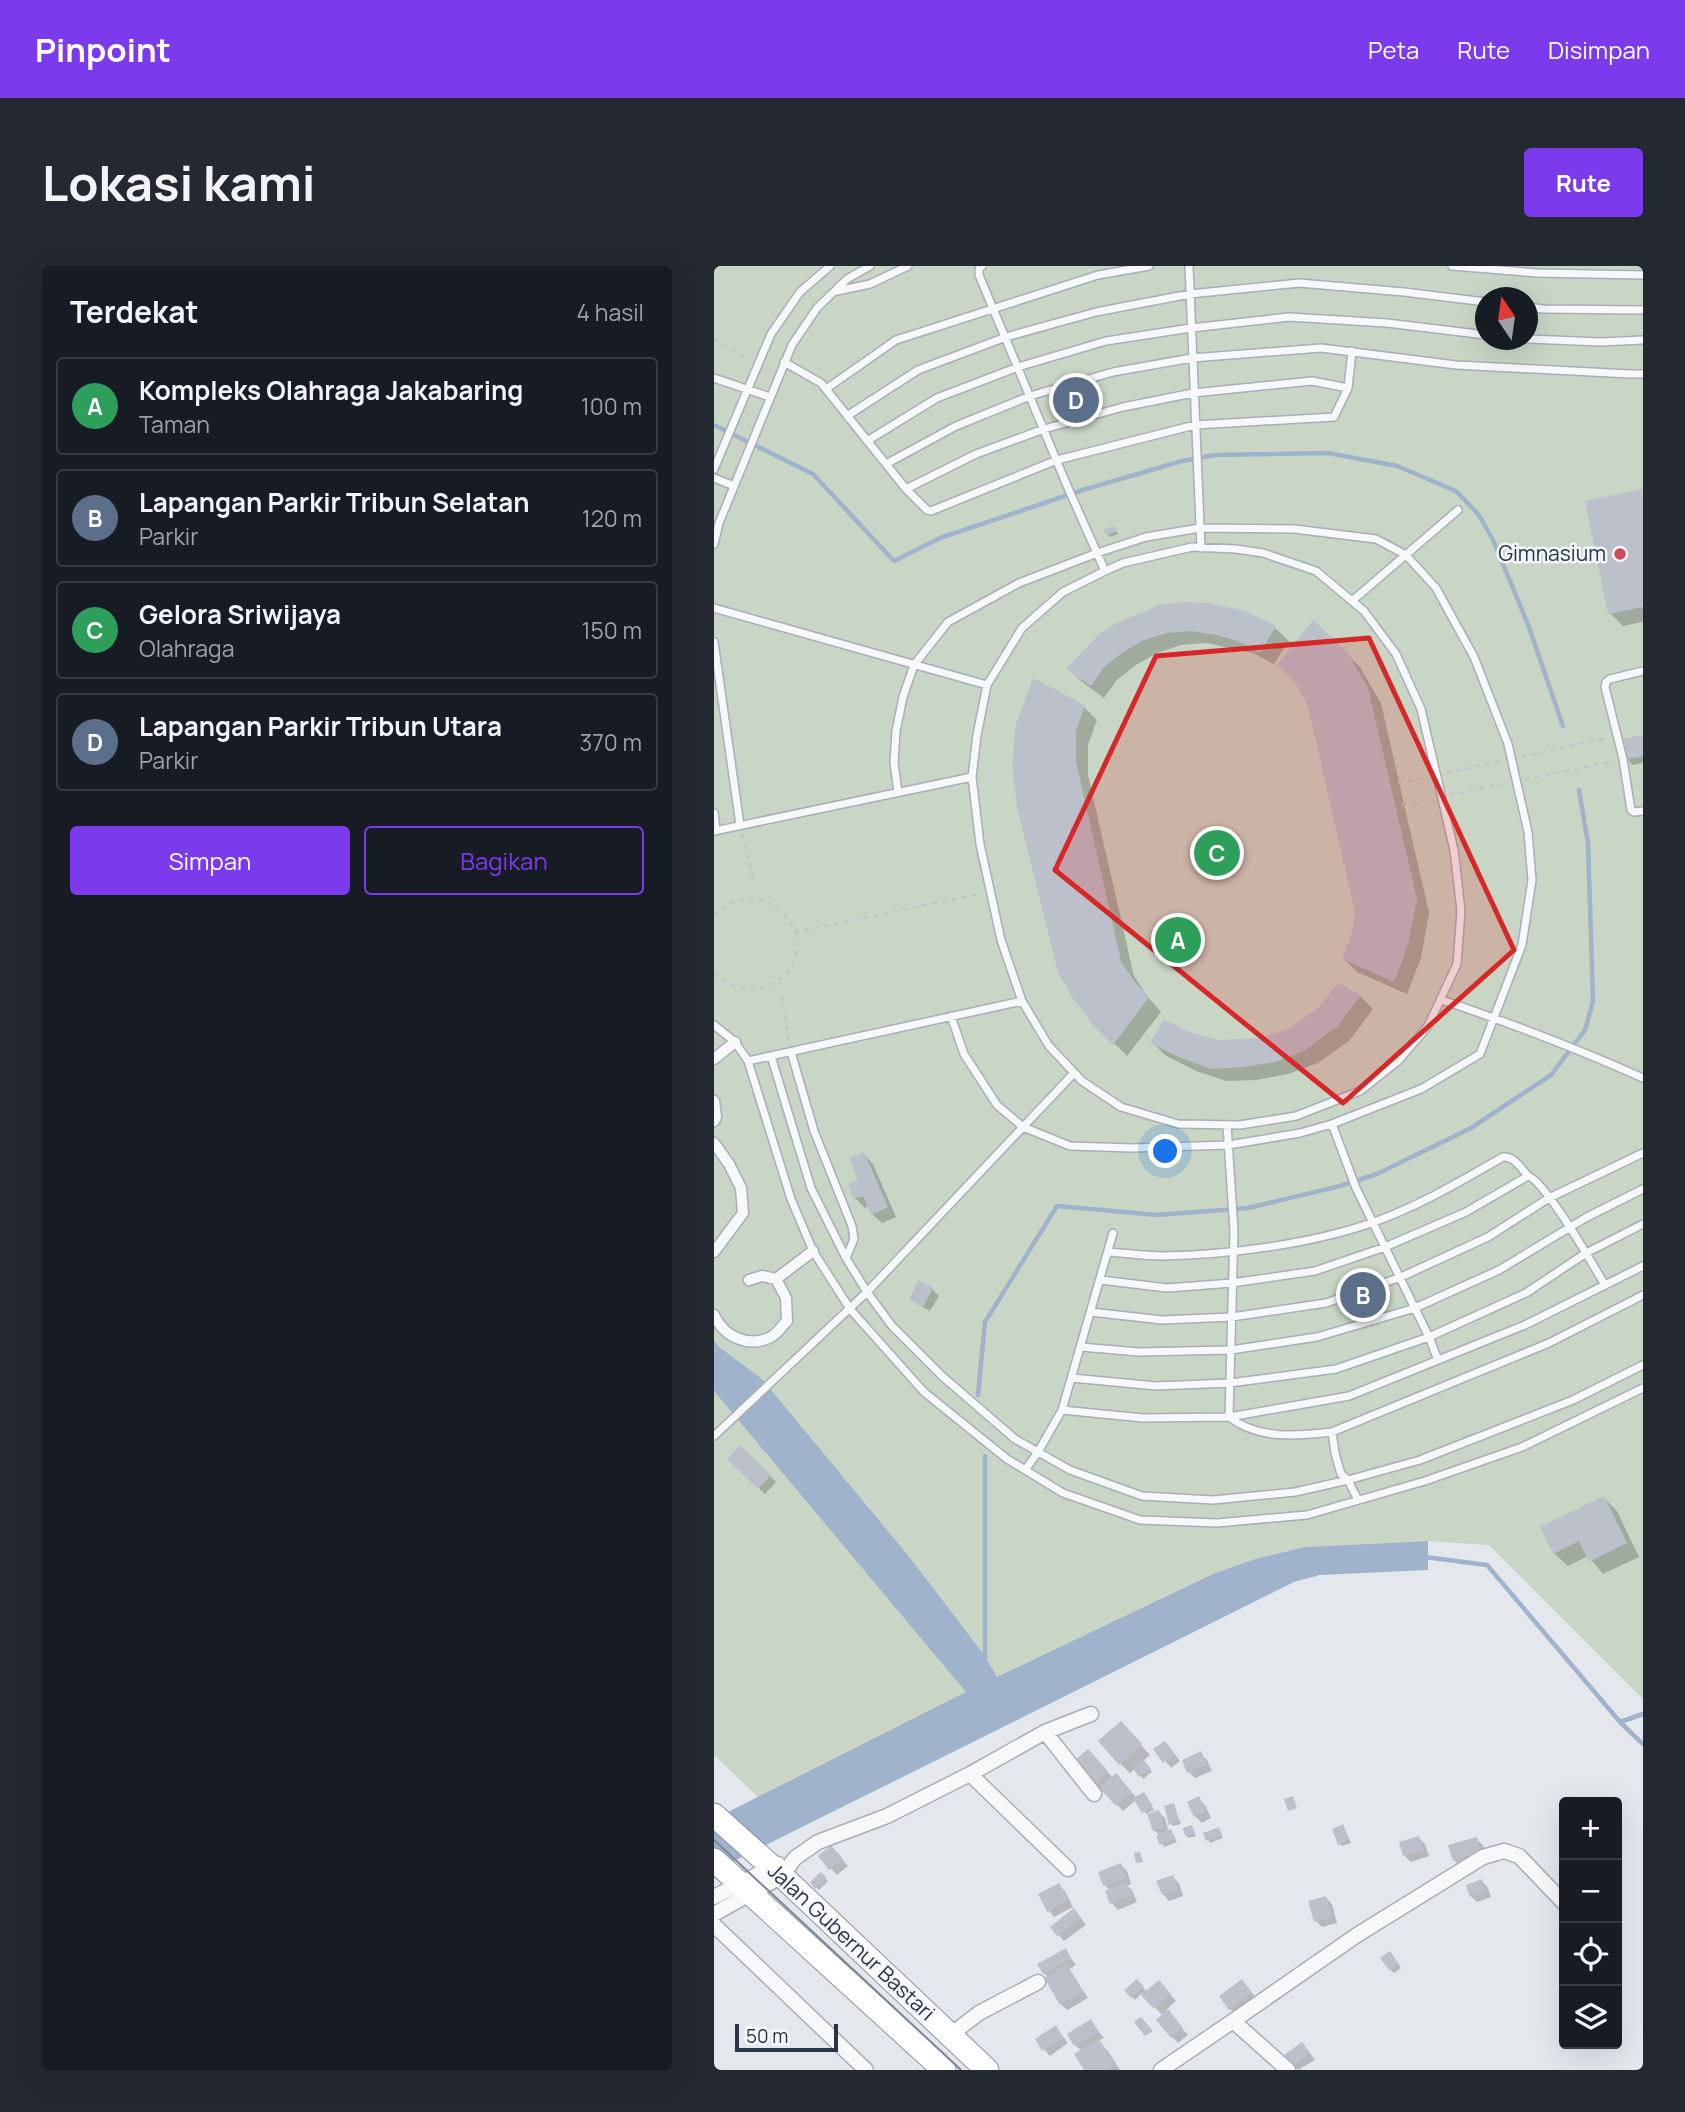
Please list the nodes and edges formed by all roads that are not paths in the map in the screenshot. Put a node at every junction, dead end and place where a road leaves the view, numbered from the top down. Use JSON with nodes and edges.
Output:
{"nodes":[{"id":1,"x":830,"y":266,"type":"edge"},
{"id":2,"x":870,"y":266,"type":"edge"},
{"id":3,"x":908,"y":266,"type":"edge"},
{"id":4,"x":982,"y":266,"type":"edge"},
{"id":5,"x":1149,"y":266,"type":"edge"},
{"id":6,"x":1189,"y":266,"type":"edge"},
{"id":7,"x":1452,"y":266,"type":"edge"},
{"id":8,"x":1643,"y":275,"type":"edge"},
{"id":9,"x":835,"y":291,"type":"junction"},
{"id":10,"x":1190,"y":294,"type":"junction"},
{"id":11,"x":1475,"y":301,"type":"edge"},
{"id":12,"x":994,"y":307,"type":"junction"},
{"id":13,"x":1538,"y":308,"type":"edge"},
{"id":14,"x":1643,"y":310,"type":"edge"},
{"id":15,"x":1191,"y":328,"type":"junction"},
{"id":16,"x":1475,"y":334,"type":"edge"},
{"id":17,"x":1006,"y":337,"type":"junction"},
{"id":18,"x":1538,"y":340,"type":"edge"},
{"id":19,"x":1643,"y":340,"type":"edge"},
{"id":20,"x":1352,"y":351,"type":"junction"},
{"id":21,"x":1192,"y":358,"type":"junction"},
{"id":22,"x":785,"y":362,"type":"junction"},
{"id":23,"x":1018,"y":367,"type":"junction"},
{"id":24,"x":1643,"y":373,"type":"edge"},
{"id":25,"x":714,"y":378,"type":"edge"},
{"id":26,"x":1348,"y":388,"type":"junction"},
{"id":27,"x":826,"y":389,"type":"junction"},
{"id":28,"x":748,"y":390,"type":"junction"},
{"id":29,"x":1194,"y":393,"type":"junction"},
{"id":30,"x":1030,"y":396,"type":"junction"},
{"id":31,"x":771,"y":397,"type":"junction"},
{"id":32,"x":847,"y":416,"type":"junction"},
{"id":33,"x":1195,"y":425,"type":"junction"},
{"id":34,"x":1044,"y":429,"type":"junction"},
{"id":35,"x":867,"y":441,"type":"junction"},
{"id":36,"x":1057,"y":460,"type":"junction"},
{"id":37,"x":886,"y":464,"type":"junction"},
{"id":38,"x":714,"y":468,"type":"edge"},
{"id":39,"x":714,"y":478,"type":"edge"},
{"id":40,"x":734,"y":486,"type":"junction"},
{"id":41,"x":906,"y":489,"type":"junction"},
{"id":42,"x":1458,"y":510,"type":"dead end"},
{"id":43,"x":1200,"y":528,"type":"junction"},
{"id":44,"x":714,"y":544,"type":"edge"},
{"id":45,"x":1202,"y":548,"type":"junction"},
{"id":46,"x":1097,"y":553,"type":"junction"},
{"id":47,"x":1406,"y":555,"type":"junction"},
{"id":48,"x":1105,"y":570,"type":"junction"},
{"id":49,"x":1352,"y":601,"type":"junction"},
{"id":50,"x":714,"y":608,"type":"edge"},
{"id":51,"x":714,"y":642,"type":"edge"},
{"id":52,"x":914,"y":665,"type":"junction"},
{"id":53,"x":1643,"y":671,"type":"edge"},
{"id":54,"x":987,"y":685,"type":"junction"},
{"id":55,"x":972,"y":777,"type":"junction"},
{"id":56,"x":898,"y":792,"type":"junction"},
{"id":57,"x":1643,"y":811,"type":"edge"},
{"id":58,"x":714,"y":813,"type":"edge"},
{"id":59,"x":740,"y":825,"type":"junction"},
{"id":60,"x":715,"y":830,"type":"edge"},
{"id":61,"x":1442,"y":1000,"type":"junction"},
{"id":62,"x":1022,"y":1001,"type":"junction"},
{"id":63,"x":951,"y":1016,"type":"junction"},
{"id":64,"x":1495,"y":1018,"type":"junction"},
{"id":65,"x":714,"y":1025,"type":"edge"},
{"id":66,"x":735,"y":1042,"type":"junction"},
{"id":67,"x":791,"y":1052,"type":"junction"},
{"id":68,"x":771,"y":1056,"type":"junction"},
{"id":69,"x":714,"y":1059,"type":"edge"},
{"id":70,"x":748,"y":1062,"type":"junction"},
{"id":71,"x":1074,"y":1073,"type":"junction"},
{"id":72,"x":1643,"y":1078,"type":"edge"},
{"id":73,"x":714,"y":1101,"type":"edge"},
{"id":74,"x":1296,"y":1116,"type":"junction"},
{"id":75,"x":714,"y":1121,"type":"edge"},
{"id":76,"x":1332,"y":1124,"type":"junction"},
{"id":77,"x":1227,"y":1125,"type":"junction"},
{"id":78,"x":1023,"y":1126,"type":"junction"},
{"id":79,"x":1300,"y":1133,"type":"junction"},
{"id":80,"x":714,"y":1143,"type":"edge"},
{"id":81,"x":1229,"y":1145,"type":"junction"},
{"id":82,"x":1643,"y":1153,"type":"edge"},
{"id":83,"x":1528,"y":1176,"type":"junction"},
{"id":84,"x":1643,"y":1189,"type":"edge"},
{"id":85,"x":1549,"y":1198,"type":"junction"},
{"id":86,"x":1373,"y":1223,"type":"junction"},
{"id":87,"x":1643,"y":1224,"type":"edge"},
{"id":88,"x":1570,"y":1228,"type":"junction"},
{"id":89,"x":1113,"y":1233,"type":"dead end"},
{"id":90,"x":1385,"y":1247,"type":"junction"},
{"id":91,"x":813,"y":1251,"type":"junction"},
{"id":92,"x":1233,"y":1251,"type":"junction"},
{"id":93,"x":714,"y":1252,"type":"edge"},
{"id":94,"x":1108,"y":1252,"type":"junction"},
{"id":95,"x":1586,"y":1253,"type":"junction"},
{"id":96,"x":846,"y":1258,"type":"junction"},
{"id":97,"x":1643,"y":1266,"type":"edge"},
{"id":98,"x":1401,"y":1277,"type":"junction"},
{"id":99,"x":775,"y":1279,"type":"junction"},
{"id":100,"x":749,"y":1280,"type":"dead end"},
{"id":101,"x":1101,"y":1280,"type":"junction"},
{"id":102,"x":1232,"y":1283,"type":"junction"},
{"id":103,"x":1605,"y":1285,"type":"junction"},
{"id":104,"x":867,"y":1292,"type":"junction"},
{"id":105,"x":1643,"y":1295,"type":"edge"},
{"id":106,"x":1415,"y":1308,"type":"junction"},
{"id":107,"x":850,"y":1309,"type":"junction"},
{"id":108,"x":1091,"y":1312,"type":"junction"},
{"id":109,"x":714,"y":1315,"type":"edge"},
{"id":110,"x":1232,"y":1317,"type":"junction"},
{"id":111,"x":1429,"y":1337,"type":"junction"},
{"id":112,"x":1081,"y":1347,"type":"junction"},
{"id":113,"x":1231,"y":1350,"type":"junction"},
{"id":114,"x":1438,"y":1360,"type":"junction"},
{"id":115,"x":1643,"y":1365,"type":"edge"},
{"id":116,"x":1072,"y":1378,"type":"junction"},
{"id":117,"x":1230,"y":1383,"type":"junction"},
{"id":118,"x":1643,"y":1388,"type":"edge"},
{"id":119,"x":1062,"y":1410,"type":"junction"},
{"id":120,"x":1229,"y":1417,"type":"junction"},
{"id":121,"x":1332,"y":1432,"type":"junction"},
{"id":122,"x":714,"y":1436,"type":"edge"},
{"id":123,"x":1038,"y":1452,"type":"junction"},
{"id":124,"x":1025,"y":1470,"type":"junction"},
{"id":125,"x":1348,"y":1480,"type":"junction"},
{"id":126,"x":1359,"y":1500,"type":"junction"},
{"id":127,"x":1091,"y":1714,"type":"dead end"},
{"id":128,"x":1045,"y":1732,"type":"junction"},
{"id":129,"x":970,"y":1774,"type":"junction"},
{"id":130,"x":1094,"y":1794,"type":"dead end"},
{"id":131,"x":714,"y":1815,"type":"edge"},
{"id":132,"x":714,"y":1860,"type":"edge"},
{"id":133,"x":777,"y":1864,"type":"junction"},
{"id":134,"x":1068,"y":1869,"type":"dead end"},
{"id":135,"x":741,"y":1885,"type":"junction"},
{"id":136,"x":714,"y":1897,"type":"edge"},
{"id":137,"x":1559,"y":1898,"type":"edge"},
{"id":138,"x":714,"y":1914,"type":"edge"},
{"id":139,"x":714,"y":1925,"type":"edge"},
{"id":140,"x":1038,"y":1982,"type":"dead end"},
{"id":141,"x":1233,"y":2021,"type":"junction"},
{"id":142,"x":949,"y":2036,"type":"junction"},
{"id":143,"x":859,"y":2068,"type":"edge"},
{"id":144,"x":944,"y":2070,"type":"edge"},
{"id":145,"x":987,"y":2070,"type":"edge"},
{"id":146,"x":1161,"y":2070,"type":"edge"},
{"id":147,"x":1288,"y":2070,"type":"edge"}],
"edges":[{"from":1,"to":28,"type":"lane"},
{"from":2,"to":9,"type":"lane"},
{"from":3,"to":9,"type":"lane"},
{"from":4,"to":12,"type":"lane"},
{"from":5,"to":12,"type":"lane"},
{"from":6,"to":10,"type":"lane"},
{"from":7,"to":8,"type":"lane"},
{"from":9,"to":22,"type":"lane"},
{"from":10,"to":11,"type":"lane"},
{"from":10,"to":15,"type":"lane"},
{"from":10,"to":17,"type":"lane"},
{"from":12,"to":17,"type":"lane"},
{"from":12,"to":27,"type":"lane"},
{"from":13,"to":14,"type":"lane"},
{"from":15,"to":16,"type":"lane"},
{"from":15,"to":21,"type":"lane"},
{"from":15,"to":23,"type":"lane"},
{"from":17,"to":23,"type":"lane"},
{"from":17,"to":32,"type":"lane"},
{"from":18,"to":19,"type":"lane"},
{"from":20,"to":21,"type":"lane"},
{"from":20,"to":24,"type":"lane"},
{"from":20,"to":26,"type":"lane"},
{"from":21,"to":29,"type":"lane"},
{"from":21,"to":30,"type":"lane"},
{"from":22,"to":27,"type":"lane"},
{"from":22,"to":31,"type":"lane"},
{"from":23,"to":30,"type":"lane"},
{"from":23,"to":35,"type":"lane"},
{"from":25,"to":28,"type":"lane"},
{"from":26,"to":29,"type":"lane"},
{"from":26,"to":33,"type":"lane"},
{"from":27,"to":32,"type":"lane"},
{"from":28,"to":31,"type":"lane"},
{"from":28,"to":38,"type":"lane"},
{"from":29,"to":33,"type":"lane"},
{"from":29,"to":34,"type":"lane"},
{"from":30,"to":34,"type":"lane"},
{"from":30,"to":37,"type":"lane"},
{"from":31,"to":40,"type":"lane"},
{"from":32,"to":35,"type":"lane"},
{"from":33,"to":36,"type":"lane"},
{"from":33,"to":43,"type":"lane"},
{"from":34,"to":36,"type":"lane"},
{"from":34,"to":41,"type":"lane"},
{"from":35,"to":37,"type":"lane"},
{"from":36,"to":41,"type":"lane"},
{"from":36,"to":46,"type":"lane"},
{"from":37,"to":41,"type":"lane"},
{"from":39,"to":40,"type":"lane"},
{"from":40,"to":44,"type":"lane"},
{"from":42,"to":47,"type":"lane"},
{"from":43,"to":45,"type":"lane"},
{"from":43,"to":46,"type":"lane"},
{"from":43,"to":47,"type":"lane"},
{"from":45,"to":48,"type":"lane"},
{"from":45,"to":49,"type":"lane"},
{"from":46,"to":48,"type":"lane"},
{"from":46,"to":52,"type":"lane"},
{"from":47,"to":49,"type":"lane"},
{"from":47,"to":64,"type":"lane"},
{"from":48,"to":54,"type":"lane"},
{"from":49,"to":61,"type":"lane"},
{"from":50,"to":52,"type":"lane"},
{"from":51,"to":59,"type":"lane"},
{"from":52,"to":54,"type":"lane"},
{"from":52,"to":56,"type":"lane"},
{"from":53,"to":57,"type":"lane"},
{"from":54,"to":55,"type":"lane"},
{"from":55,"to":56,"type":"lane"},
{"from":55,"to":62,"type":"lane"},
{"from":56,"to":59,"type":"lane"},
{"from":58,"to":60,"type":"lane"},
{"from":59,"to":60,"type":"lane"},
{"from":61,"to":64,"type":"lane"},
{"from":61,"to":74,"type":"lane"},
{"from":62,"to":63,"type":"lane"},
{"from":62,"to":71,"type":"lane"},
{"from":63,"to":67,"type":"lane"},
{"from":63,"to":78,"type":"lane"},
{"from":64,"to":72,"type":"lane"},
{"from":64,"to":76,"type":"lane"},
{"from":65,"to":66,"type":"lane"},
{"from":66,"to":69,"type":"street"},
{"from":66,"to":70,"type":"lane"},
{"from":67,"to":68,"type":"lane"},
{"from":67,"to":96,"type":"lane"},
{"from":68,"to":70,"type":"lane"},
{"from":68,"to":96,"type":"lane"},
{"from":70,"to":91,"type":"lane"},
{"from":71,"to":77,"type":"lane"},
{"from":71,"to":78,"type":"lane"},
{"from":73,"to":75,"type":"street"},
{"from":74,"to":77,"type":"lane"},
{"from":74,"to":79,"type":"lane"},
{"from":76,"to":79,"type":"lane"},
{"from":76,"to":86,"type":"lane"},
{"from":77,"to":81,"type":"lane"},
{"from":78,"to":81,"type":"lane"},
{"from":78,"to":104,"type":"lane"},
{"from":79,"to":81,"type":"lane"},
{"from":80,"to":93,"type":"street"},
{"from":81,"to":92,"type":"lane"},
{"from":82,"to":85,"type":"lane"},
{"from":83,"to":85,"type":"lane"},
{"from":83,"to":86,"type":"lane"},
{"from":83,"to":90,"type":"lane"},
{"from":84,"to":88,"type":"lane"},
{"from":85,"to":88,"type":"lane"},
{"from":85,"to":98,"type":"lane"},
{"from":86,"to":90,"type":"lane"},
{"from":86,"to":92,"type":"lane"},
{"from":87,"to":95,"type":"lane"},
{"from":88,"to":95,"type":"lane"},
{"from":88,"to":106,"type":"lane"},
{"from":89,"to":94,"type":"lane"},
{"from":90,"to":98,"type":"lane"},
{"from":90,"to":102,"type":"lane"},
{"from":91,"to":99,"type":"street"},
{"from":91,"to":107,"type":"lane"},
{"from":92,"to":94,"type":"lane"},
{"from":92,"to":102,"type":"lane"},
{"from":94,"to":101,"type":"lane"},
{"from":95,"to":103,"type":"lane"},
{"from":95,"to":111,"type":"lane"},
{"from":96,"to":104,"type":"lane"},
{"from":97,"to":103,"type":"lane"},
{"from":98,"to":106,"type":"lane"},
{"from":98,"to":110,"type":"lane"},
{"from":99,"to":100,"type":"street"},
{"from":99,"to":109,"type":"street"},
{"from":101,"to":102,"type":"lane"},
{"from":101,"to":108,"type":"lane"},
{"from":102,"to":110,"type":"lane"},
{"from":103,"to":114,"type":"lane"},
{"from":104,"to":107,"type":"lane"},
{"from":104,"to":123,"type":"lane"},
{"from":105,"to":121,"type":"lane"},
{"from":106,"to":111,"type":"lane"},
{"from":106,"to":113,"type":"lane"},
{"from":107,"to":122,"type":"lane"},
{"from":107,"to":124,"type":"lane"},
{"from":108,"to":110,"type":"lane"},
{"from":108,"to":112,"type":"lane"},
{"from":110,"to":113,"type":"lane"},
{"from":111,"to":114,"type":"lane"},
{"from":111,"to":117,"type":"lane"},
{"from":112,"to":113,"type":"lane"},
{"from":112,"to":116,"type":"lane"},
{"from":113,"to":117,"type":"lane"},
{"from":114,"to":120,"type":"lane"},
{"from":115,"to":125,"type":"lane"},
{"from":116,"to":117,"type":"lane"},
{"from":116,"to":119,"type":"lane"},
{"from":117,"to":120,"type":"lane"},
{"from":118,"to":126,"type":"lane"},
{"from":119,"to":120,"type":"lane"},
{"from":119,"to":123,"type":"lane"},
{"from":120,"to":121,"type":"lane"},
{"from":121,"to":125,"type":"lane"},
{"from":123,"to":124,"type":"lane"},
{"from":123,"to":125,"type":"lane"},
{"from":124,"to":126,"type":"lane"},
{"from":125,"to":126,"type":"lane"},
{"from":127,"to":128,"type":"street"},
{"from":128,"to":129,"type":"street"},
{"from":128,"to":130,"type":"street"},
{"from":129,"to":133,"type":"street"},
{"from":129,"to":134,"type":"street"},
{"from":131,"to":133,"type":"highway","name":"Jalan Gubernur Bastari"},
{"from":132,"to":135,"type":"highway","name":"Jalan Gubernur Bastari"},
{"from":133,"to":135,"type":"street"},
{"from":133,"to":142,"type":"highway","name":"Jalan Gubernur Bastari"},
{"from":135,"to":136,"type":"street"},
{"from":135,"to":138,"type":"street"},
{"from":135,"to":144,"type":"highway","name":"Jalan Gubernur Bastari"},
{"from":137,"to":141,"type":"street"},
{"from":139,"to":143,"type":"street"},
{"from":140,"to":142,"type":"street"},
{"from":141,"to":146,"type":"street"},
{"from":141,"to":147,"type":"street"},
{"from":142,"to":145,"type":"highway","name":"Jalan Gubernur Bastari"}]}
